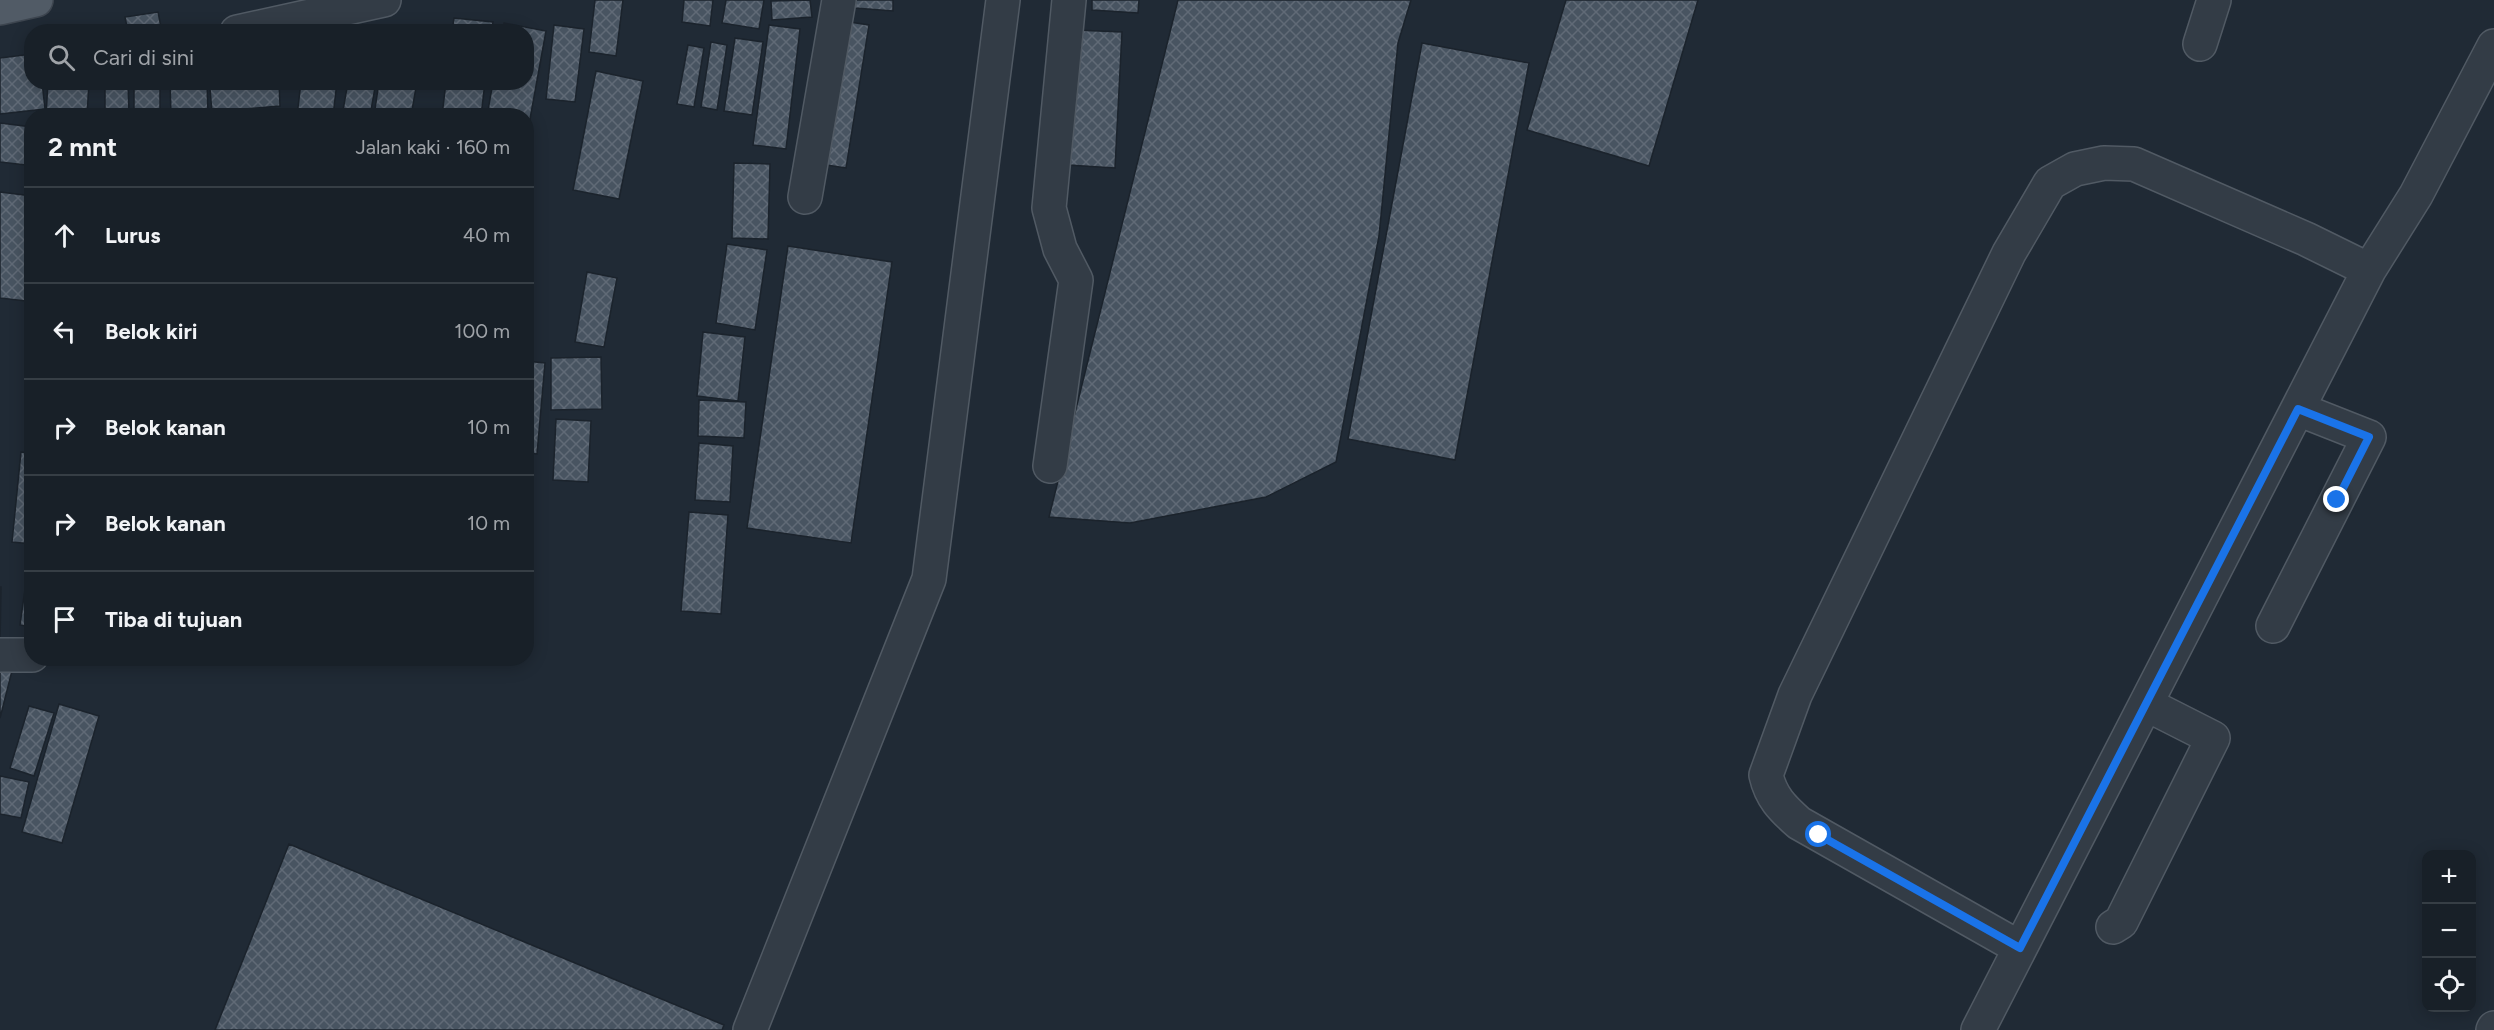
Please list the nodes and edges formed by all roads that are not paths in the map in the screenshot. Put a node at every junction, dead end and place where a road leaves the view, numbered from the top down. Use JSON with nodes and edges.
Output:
{"nodes":[{"id":1,"x":36,"y":0,"type":"edge"},
{"id":2,"x":384,"y":0,"type":"edge"},
{"id":3,"x":839,"y":0,"type":"edge"},
{"id":4,"x":1003,"y":0,"type":"edge"},
{"id":5,"x":1069,"y":0,"type":"edge"},
{"id":6,"x":2214,"y":0,"type":"edge"},
{"id":7,"x":0,"y":8,"type":"edge"},
{"id":8,"x":274,"y":24,"type":"edge"},
{"id":9,"x":2200,"y":44,"type":"dead end"},
{"id":10,"x":2494,"y":46,"type":"edge"},
{"id":11,"x":805,"y":197,"type":"dead end"},
{"id":12,"x":2369,"y":270,"type":"junction"},
{"id":13,"x":2298,"y":409,"type":"junction"},
{"id":14,"x":1050,"y":466,"type":"dead end"},
{"id":15,"x":2273,"y":626,"type":"dead end"},
{"id":16,"x":0,"y":655,"type":"edge"},
{"id":17,"x":24,"y":655,"type":"edge"},
{"id":18,"x":2146,"y":705,"type":"junction"},
{"id":19,"x":2113,"y":927,"type":"dead end"},
{"id":20,"x":2020,"y":948,"type":"junction"},
{"id":21,"x":750,"y":1030,"type":"edge"},
{"id":22,"x":1978,"y":1030,"type":"edge"}],
"edges":[{"from":1,"to":7,"type":"main road"},
{"from":2,"to":8,"type":"street"},
{"from":3,"to":11,"type":"street"},
{"from":4,"to":21,"type":"street"},
{"from":5,"to":14,"type":"street"},
{"from":6,"to":9,"type":"street"},
{"from":10,"to":12,"type":"street"},
{"from":12,"to":13,"type":"street"},
{"from":12,"to":20,"type":"street"},
{"from":13,"to":15,"type":"street"},
{"from":13,"to":18,"type":"street"},
{"from":16,"to":17,"type":"street"},
{"from":18,"to":19,"type":"street"},
{"from":18,"to":20,"type":"street"},
{"from":20,"to":22,"type":"street"}]}
